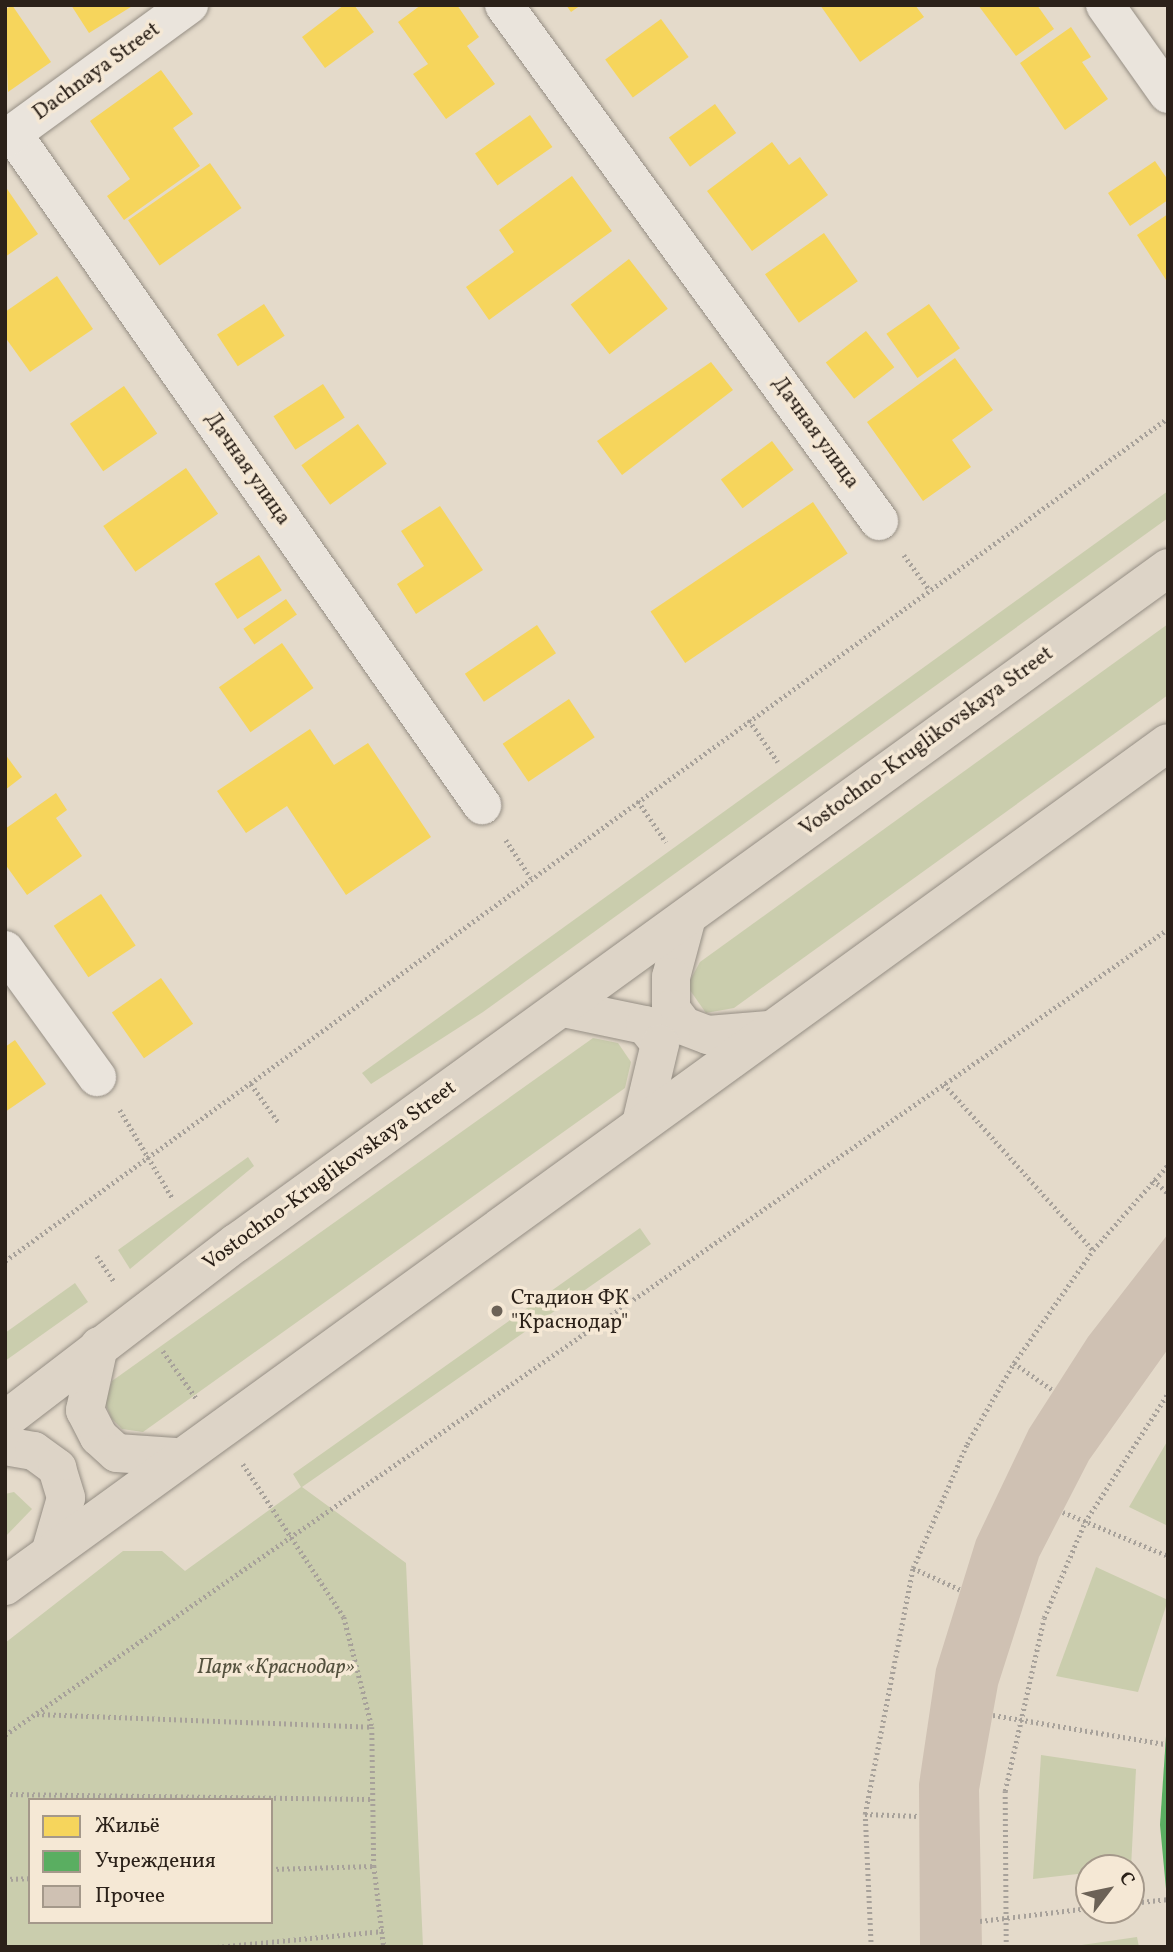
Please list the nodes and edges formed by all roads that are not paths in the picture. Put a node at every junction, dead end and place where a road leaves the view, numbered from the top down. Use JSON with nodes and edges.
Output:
{"nodes":[{"id":1,"x":190,"y":5,"type":"edge"},
{"id":2,"x":505,"y":5,"type":"edge"},
{"id":3,"x":1105,"y":5,"type":"edge"},
{"id":4,"x":1168,"y":94,"type":"edge"},
{"id":5,"x":9,"y":136,"type":"edge"},
{"id":6,"x":879,"y":521,"type":"dead end"},
{"id":7,"x":1168,"y":568,"type":"edge"},
{"id":8,"x":1168,"y":743,"type":"edge"},
{"id":9,"x":482,"y":804,"type":"dead end"},
{"id":10,"x":687,"y":917,"type":"junction"},
{"id":11,"x":5,"y":950,"type":"edge"},
{"id":12,"x":563,"y":1008,"type":"junction"},
{"id":13,"x":769,"y":1030,"type":"junction"},
{"id":14,"x":97,"y":1077,"type":"road end"},
{"id":15,"x":640,"y":1124,"type":"junction"},
{"id":16,"x":99,"y":1346,"type":"junction"},
{"id":17,"x":5,"y":1420,"type":"edge"},
{"id":18,"x":5,"y":1446,"type":"edge"},
{"id":19,"x":175,"y":1457,"type":"junction"},
{"id":20,"x":51,"y":1550,"type":"junction"},
{"id":21,"x":5,"y":1586,"type":"edge"}],
"edges":[{"from":1,"to":5,"type":"street","name":"Dachnaya Street"},
{"from":2,"to":6,"type":"street","name":"Дачная улица"},
{"from":3,"to":4,"type":"street"},
{"from":5,"to":9,"type":"street","name":"Дачная улица"},
{"from":7,"to":10,"type":"main road","name":"Vostochno-Kruglikovskaya Street"},
{"from":8,"to":13,"type":"main road"},
{"from":10,"to":12,"type":"main road","name":"Vostochno-Kruglikovskaya Street"},
{"from":10,"to":13,"type":"main road"},
{"from":11,"to":14,"type":"street"},
{"from":12,"to":15,"type":"main road"},
{"from":12,"to":16,"type":"main road","name":"Vostochno-Kruglikovskaya Street"},
{"from":13,"to":15,"type":"main road"},
{"from":15,"to":19,"type":"main road"},
{"from":16,"to":17,"type":"main road","name":"Vostochno-Kruglikovskaya Street"},
{"from":16,"to":19,"type":"main road"},
{"from":18,"to":20,"type":"main road"},
{"from":19,"to":20,"type":"main road"},
{"from":20,"to":21,"type":"main road"}]}
